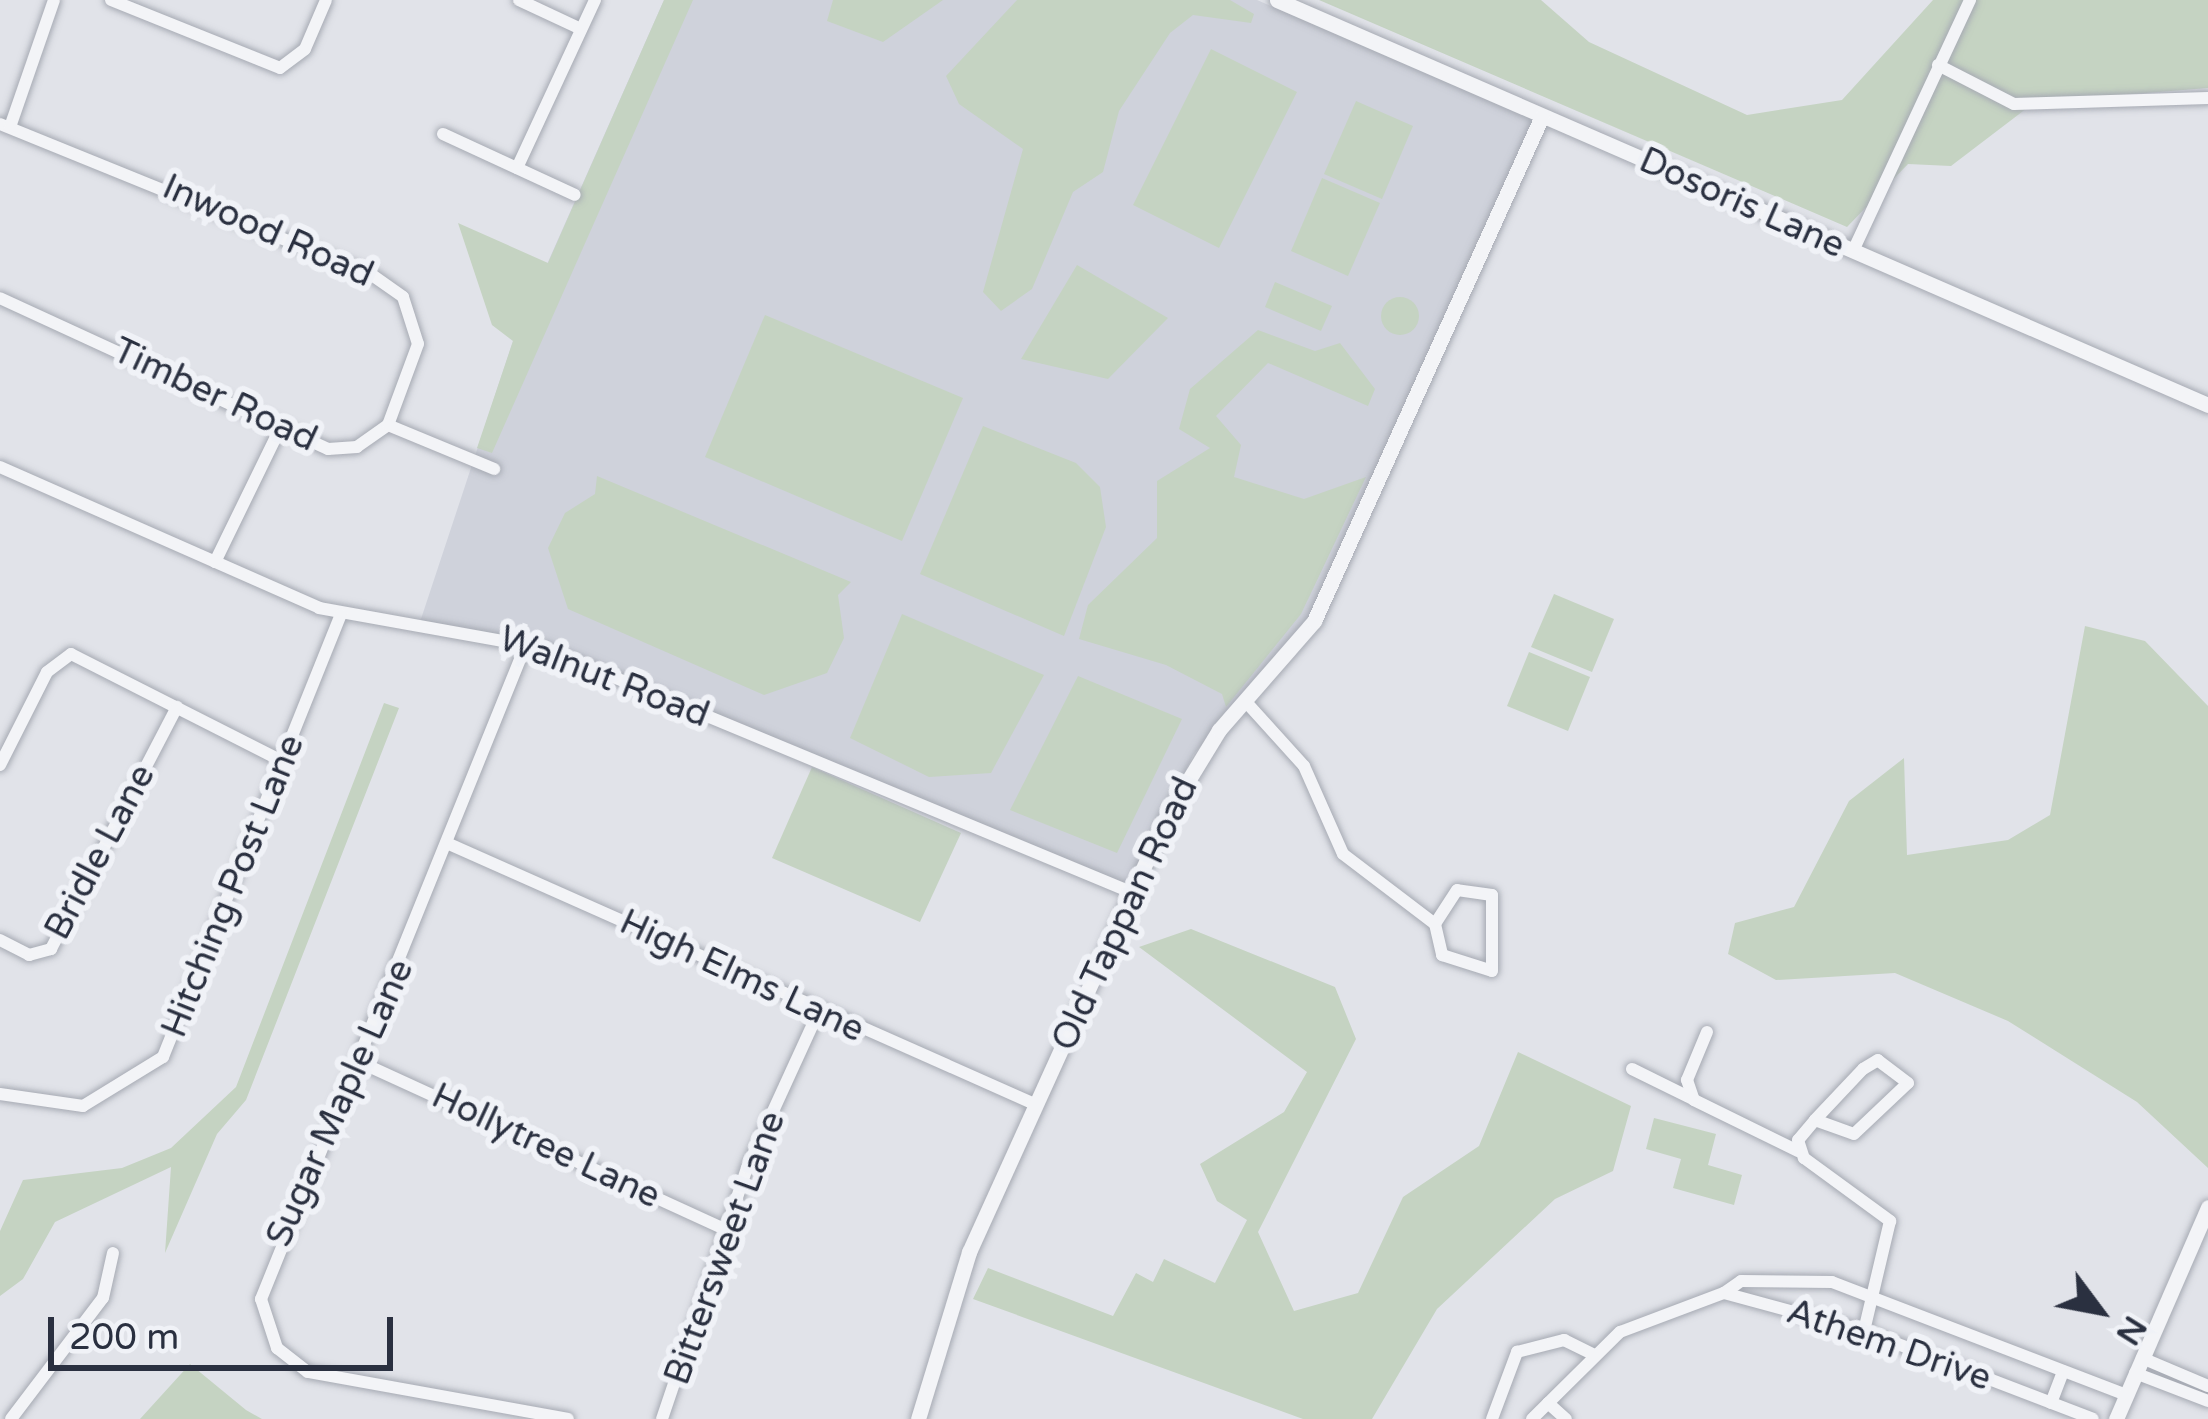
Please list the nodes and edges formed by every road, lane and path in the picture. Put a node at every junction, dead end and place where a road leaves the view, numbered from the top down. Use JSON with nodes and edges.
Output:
{"nodes":[{"id":1,"x":54,"y":0,"type":"edge"},
{"id":2,"x":111,"y":0,"type":"edge"},
{"id":3,"x":326,"y":0,"type":"edge"},
{"id":4,"x":519,"y":0,"type":"edge"},
{"id":5,"x":595,"y":0,"type":"edge"},
{"id":6,"x":1276,"y":0,"type":"edge"},
{"id":7,"x":1970,"y":0,"type":"edge"},
{"id":8,"x":581,"y":29,"type":"junction"},
{"id":9,"x":1938,"y":65,"type":"junction"},
{"id":10,"x":2208,"y":98,"type":"edge"},
{"id":11,"x":1542,"y":116,"type":"junction"},
{"id":12,"x":5,"y":125,"type":"edge"},
{"id":13,"x":442,"y":134,"type":"dead end"},
{"id":14,"x":517,"y":168,"type":"junction"},
{"id":15,"x":574,"y":195,"type":"dead end"},
{"id":16,"x":1852,"y":251,"type":"junction"},
{"id":17,"x":0,"y":298,"type":"edge"},
{"id":18,"x":2208,"y":405,"type":"edge"},
{"id":19,"x":388,"y":425,"type":"junction"},
{"id":20,"x":280,"y":429,"type":"junction"},
{"id":21,"x":494,"y":469,"type":"dead end"},
{"id":22,"x":2,"y":471,"type":"edge"},
{"id":23,"x":215,"y":562,"type":"junction"},
{"id":24,"x":340,"y":614,"type":"junction"},
{"id":25,"x":527,"y":642,"type":"junction"},
{"id":26,"x":1247,"y":703,"type":"junction"},
{"id":27,"x":177,"y":706,"type":"junction"},
{"id":28,"x":284,"y":762,"type":"junction"},
{"id":29,"x":0,"y":765,"type":"edge"},
{"id":30,"x":449,"y":844,"type":"junction"},
{"id":31,"x":1133,"y":893,"type":"junction"},
{"id":32,"x":1435,"y":924,"type":"junction"},
{"id":33,"x":0,"y":940,"type":"edge"},
{"id":34,"x":818,"y":1012,"type":"junction"},
{"id":35,"x":1707,"y":1032,"type":"dead end"},
{"id":36,"x":364,"y":1064,"type":"junction"},
{"id":37,"x":1632,"y":1069,"type":"dead end"},
{"id":38,"x":0,"y":1094,"type":"edge"},
{"id":39,"x":1694,"y":1100,"type":"junction"},
{"id":40,"x":1036,"y":1106,"type":"junction"},
{"id":41,"x":1815,"y":1120,"type":"junction"},
{"id":42,"x":1798,"y":1151,"type":"junction"},
{"id":43,"x":2208,"y":1207,"type":"edge"},
{"id":44,"x":727,"y":1231,"type":"junction"},
{"id":45,"x":113,"y":1252,"type":"dead end"},
{"id":46,"x":1724,"y":1293,"type":"junction"},
{"id":47,"x":1876,"y":1299,"type":"junction"},
{"id":48,"x":1864,"y":1330,"type":"junction"},
{"id":49,"x":1593,"y":1354,"type":"junction"},
{"id":50,"x":2139,"y":1366,"type":"junction"},
{"id":51,"x":2063,"y":1371,"type":"junction"},
{"id":52,"x":2208,"y":1386,"type":"edge"},
{"id":53,"x":2126,"y":1396,"type":"junction"},
{"id":54,"x":2208,"y":1401,"type":"edge"},
{"id":55,"x":1548,"y":1403,"type":"junction"},
{"id":56,"x":2051,"y":1403,"type":"junction"},
{"id":57,"x":11,"y":1419,"type":"edge"},
{"id":58,"x":568,"y":1419,"type":"edge"},
{"id":59,"x":662,"y":1419,"type":"edge"},
{"id":60,"x":918,"y":1419,"type":"edge"},
{"id":61,"x":1492,"y":1419,"type":"edge"},
{"id":62,"x":1532,"y":1419,"type":"edge"},
{"id":63,"x":1566,"y":1419,"type":"edge"},
{"id":64,"x":2093,"y":1419,"type":"edge"},
{"id":65,"x":2116,"y":1419,"type":"edge"}],
"edges":[{"from":1,"to":12,"type":"street"},
{"from":2,"to":3,"type":"street"},
{"from":4,"to":8,"type":"street"},
{"from":5,"to":8,"type":"street"},
{"from":6,"to":11,"type":"street","name":"Dosoris Lane"},
{"from":7,"to":9,"type":"street"},
{"from":8,"to":14,"type":"street"},
{"from":9,"to":10,"type":"street"},
{"from":9,"to":16,"type":"street"},
{"from":11,"to":16,"type":"street","name":"Dosoris Lane"},
{"from":11,"to":26,"type":"street","name":"Old Tappan Road"},
{"from":12,"to":19,"type":"street","name":"Inwood Road"},
{"from":13,"to":14,"type":"street"},
{"from":14,"to":15,"type":"street"},
{"from":16,"to":18,"type":"street","name":"Dosoris Lane"},
{"from":17,"to":20,"type":"street","name":"Timber Road"},
{"from":19,"to":20,"type":"street","name":"Timber Road"},
{"from":19,"to":21,"type":"street"},
{"from":20,"to":23,"type":"street"},
{"from":22,"to":23,"type":"street","name":"Walnut Road"},
{"from":23,"to":24,"type":"street","name":"Walnut Road"},
{"from":24,"to":25,"type":"street","name":"Walnut Road"},
{"from":24,"to":28,"type":"street","name":"Hitching Post Lane"},
{"from":25,"to":30,"type":"street","name":"Sugar Maple Lane"},
{"from":25,"to":31,"type":"street","name":"Walnut Road"},
{"from":26,"to":31,"type":"street","name":"Old Tappan Road"},
{"from":26,"to":32,"type":"street"},
{"from":27,"to":28,"type":"street"},
{"from":27,"to":29,"type":"street"},
{"from":27,"to":33,"type":"street","name":"Bridle Lane"},
{"from":28,"to":38,"type":"street","name":"Hitching Post Lane"},
{"from":30,"to":34,"type":"street","name":"High Elms Lane"},
{"from":30,"to":36,"type":"street","name":"Sugar Maple Lane"},
{"from":31,"to":40,"type":"street","name":"Old Tappan Road"},
{"from":32,"to":32,"type":"street"},
{"from":34,"to":40,"type":"street","name":"High Elms Lane"},
{"from":34,"to":44,"type":"street","name":"Bittersweet Lane"},
{"from":35,"to":39,"type":"street"},
{"from":36,"to":44,"type":"street","name":"Hollytree Lane"},
{"from":36,"to":58,"type":"street","name":"Sugar Maple Lane"},
{"from":37,"to":39,"type":"street"},
{"from":39,"to":42,"type":"street"},
{"from":40,"to":60,"type":"street","name":"Old Tappan Road"},
{"from":41,"to":41,"type":"street"},
{"from":41,"to":42,"type":"street"},
{"from":42,"to":47,"type":"street"},
{"from":43,"to":50,"type":"street"},
{"from":44,"to":59,"type":"street","name":"Bittersweet Lane"},
{"from":45,"to":57,"type":"street"},
{"from":46,"to":47,"type":"street","name":"Athem Drive"},
{"from":46,"to":48,"type":"street","name":"Athem Drive"},
{"from":46,"to":49,"type":"street","name":"Athem Drive"},
{"from":47,"to":48,"type":"street"},
{"from":47,"to":51,"type":"street","name":"Athem Drive"},
{"from":48,"to":56,"type":"street","name":"Athem Drive"},
{"from":49,"to":55,"type":"street","name":"Athem Drive"},
{"from":49,"to":61,"type":"street"},
{"from":50,"to":52,"type":"street"},
{"from":50,"to":53,"type":"street"},
{"from":50,"to":54,"type":"street"},
{"from":51,"to":53,"type":"street","name":"Athem Drive"},
{"from":51,"to":56,"type":"street"},
{"from":53,"to":65,"type":"street"},
{"from":55,"to":62,"type":"street","name":"Athem Drive"},
{"from":55,"to":63,"type":"street"},
{"from":56,"to":64,"type":"street","name":"Athem Drive"}]}
